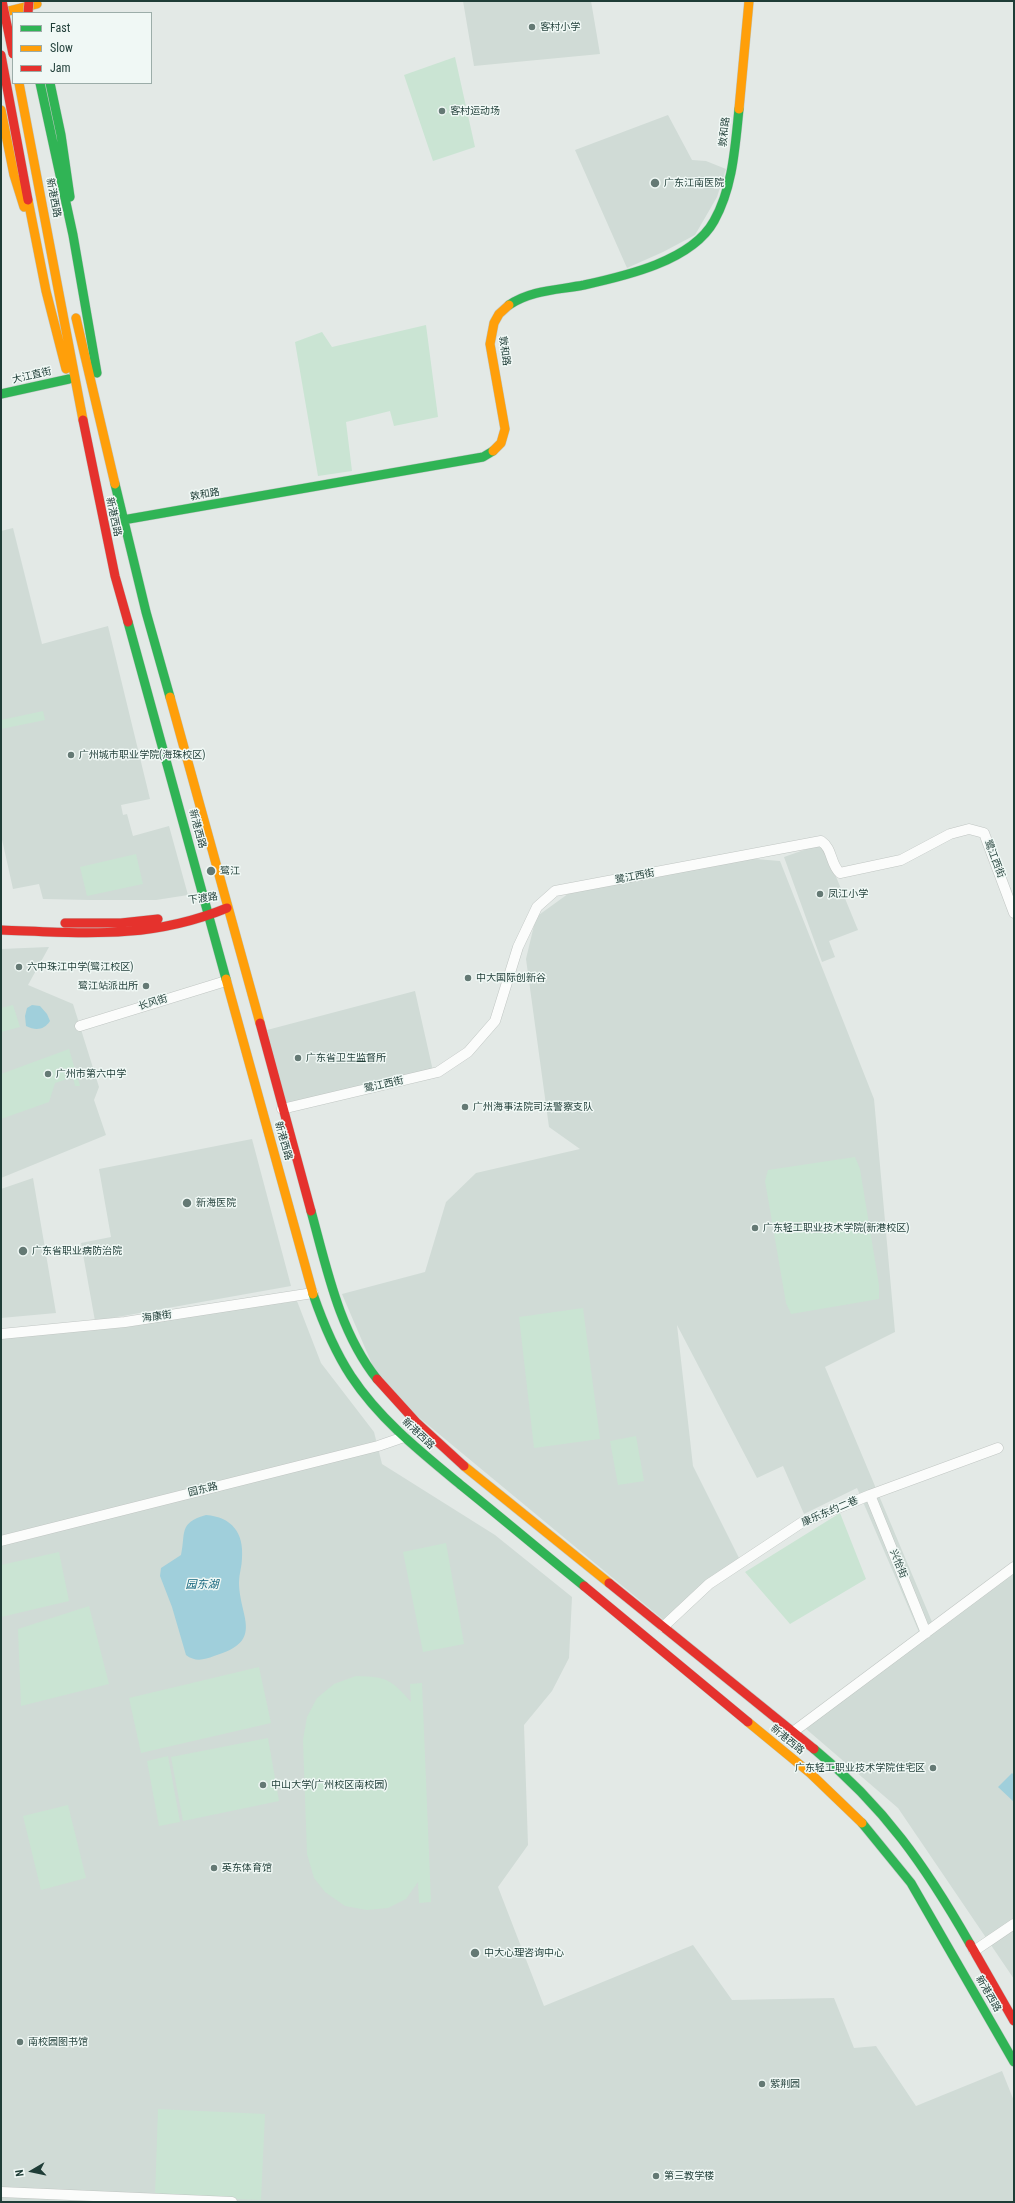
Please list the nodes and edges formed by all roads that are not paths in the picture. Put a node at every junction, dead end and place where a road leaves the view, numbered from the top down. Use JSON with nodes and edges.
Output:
{"nodes":[{"id":1,"x":2,"y":1,"type":"edge"},
{"id":2,"x":13,"y":1,"type":"edge"},
{"id":3,"x":749,"y":1,"type":"edge"},
{"id":4,"x":35,"y":5,"type":"edge"},
{"id":5,"x":15,"y":12,"type":"edge"},
{"id":6,"x":1,"y":13,"type":"edge"},
{"id":7,"x":12,"y":49,"type":"edge"},
{"id":8,"x":1,"y":55,"type":"edge"},
{"id":9,"x":19,"y":84,"type":"edge"},
{"id":10,"x":40,"y":84,"type":"edge"},
{"id":11,"x":50,"y":84,"type":"edge"},
{"id":12,"x":1,"y":110,"type":"edge"},
{"id":13,"x":73,"y":235,"type":"junction"},
{"id":14,"x":34,"y":236,"type":"junction"},
{"id":15,"x":74,"y":305,"type":"dead end"},
{"id":16,"x":69,"y":379,"type":"junction"},
{"id":17,"x":1,"y":394,"type":"edge"},
{"id":18,"x":99,"y":417,"type":"junction"},
{"id":19,"x":82,"y":418,"type":"junction"},
{"id":20,"x":123,"y":520,"type":"junction"},
{"id":21,"x":205,"y":861,"type":"junction"},
{"id":22,"x":228,"y":908,"type":"junction"},
{"id":23,"x":207,"y":913,"type":"junction"},
{"id":24,"x":1014,"y":913,"type":"edge"},
{"id":25,"x":1,"y":921,"type":"edge"},
{"id":26,"x":36,"y":922,"type":"dead end"},
{"id":27,"x":55,"y":922,"type":"dead end"},
{"id":28,"x":1,"y":930,"type":"edge"},
{"id":29,"x":234,"y":930,"type":"junction"},
{"id":30,"x":214,"y":936,"type":"junction"},
{"id":31,"x":226,"y":981,"type":"junction"},
{"id":32,"x":80,"y":1026,"type":"dead end"},
{"id":33,"x":282,"y":1109,"type":"junction"},
{"id":34,"x":313,"y":1293,"type":"junction"},
{"id":35,"x":1,"y":1334,"type":"edge"},
{"id":36,"x":351,"y":1338,"type":"junction"},
{"id":37,"x":332,"y":1347,"type":"junction"},
{"id":38,"x":404,"y":1437,"type":"junction"},
{"id":39,"x":998,"y":1448,"type":"dead end"},
{"id":40,"x":870,"y":1495,"type":"junction"},
{"id":41,"x":504,"y":1498,"type":"junction"},
{"id":42,"x":492,"y":1512,"type":"junction"},
{"id":43,"x":1,"y":1542,"type":"edge"},
{"id":44,"x":1014,"y":1568,"type":"edge"},
{"id":45,"x":663,"y":1627,"type":"junction"},
{"id":46,"x":926,"y":1633,"type":"junction"},
{"id":47,"x":793,"y":1732,"type":"junction"},
{"id":48,"x":1014,"y":1924,"type":"edge"},
{"id":49,"x":974,"y":1951,"type":"junction"},
{"id":50,"x":1013,"y":2019,"type":"edge"},
{"id":51,"x":1014,"y":2062,"type":"edge"},
{"id":52,"x":1,"y":2192,"type":"edge"},
{"id":53,"x":232,"y":2202,"type":"edge"}],
"edges":[{"from":1,"to":7,"type":"main road","bridge":true},
{"from":2,"to":5,"type":"main road"},
{"from":3,"to":20,"type":"main road","name":"敦和路"},
{"from":4,"to":6,"type":"main road"},
{"from":8,"to":14,"type":"main road"},
{"from":9,"to":19,"type":"main road","name":"新港西路"},
{"from":10,"to":13,"type":"main road"},
{"from":11,"to":13,"type":"main road"},
{"from":12,"to":14,"type":"main road"},
{"from":13,"to":18,"type":"main road"},
{"from":14,"to":16,"type":"main road"},
{"from":15,"to":18,"type":"main road","name":"新港西路"},
{"from":16,"to":17,"type":"main road","name":"大江直街"},
{"from":16,"to":19,"type":"main road"},
{"from":18,"to":20,"type":"main road","name":"新港西路"},
{"from":19,"to":21,"type":"main road","name":"新港西路"},
{"from":20,"to":21,"type":"main road","name":"新港西路"},
{"from":21,"to":22,"type":"main road","name":"新港西路"},
{"from":21,"to":23,"type":"main road","name":"新港西路"},
{"from":22,"to":23,"type":"main road","name":"下渡路"},
{"from":22,"to":29,"type":"main road","name":"新港西路"},
{"from":23,"to":27,"type":"main road","name":"下渡路"},
{"from":23,"to":28,"type":"main road","name":"下渡路"},
{"from":23,"to":30,"type":"main road","name":"新港西路"},
{"from":24,"to":33,"type":"street","name":"鹭江西街"},
{"from":25,"to":26,"type":"main road"},
{"from":29,"to":30,"type":"main road"},
{"from":29,"to":33,"type":"main road","name":"新港西路"},
{"from":30,"to":31,"type":"main road","name":"新港西路"},
{"from":31,"to":32,"type":"street","name":"长风街"},
{"from":31,"to":34,"type":"main road","name":"新港西路"},
{"from":33,"to":36,"type":"main road","name":"新港西路"},
{"from":34,"to":35,"type":"street","name":"海康街"},
{"from":34,"to":37,"type":"main road","name":"新港西路"},
{"from":36,"to":37,"type":"main road"},
{"from":36,"to":41,"type":"main road","name":"新港西路"},
{"from":37,"to":38,"type":"main road","name":"新港西路"},
{"from":38,"to":42,"type":"main road","name":"新港西路"},
{"from":38,"to":43,"type":"street","name":"园东路"},
{"from":39,"to":40,"type":"street","name":"康乐东约二巷"},
{"from":40,"to":45,"type":"street","name":"康乐东约二巷"},
{"from":40,"to":46,"type":"street","name":"兴怡街"},
{"from":41,"to":42,"type":"main road"},
{"from":41,"to":45,"type":"main road","name":"新港西路"},
{"from":42,"to":51,"type":"main road","name":"新港西路"},
{"from":44,"to":46,"type":"street"},
{"from":45,"to":47,"type":"main road","name":"新港西路"},
{"from":46,"to":47,"type":"street"},
{"from":47,"to":49,"type":"main road","name":"新港西路"},
{"from":48,"to":49,"type":"street"},
{"from":49,"to":50,"type":"main road","name":"新港西路"},
{"from":52,"to":53,"type":"street"}]}
